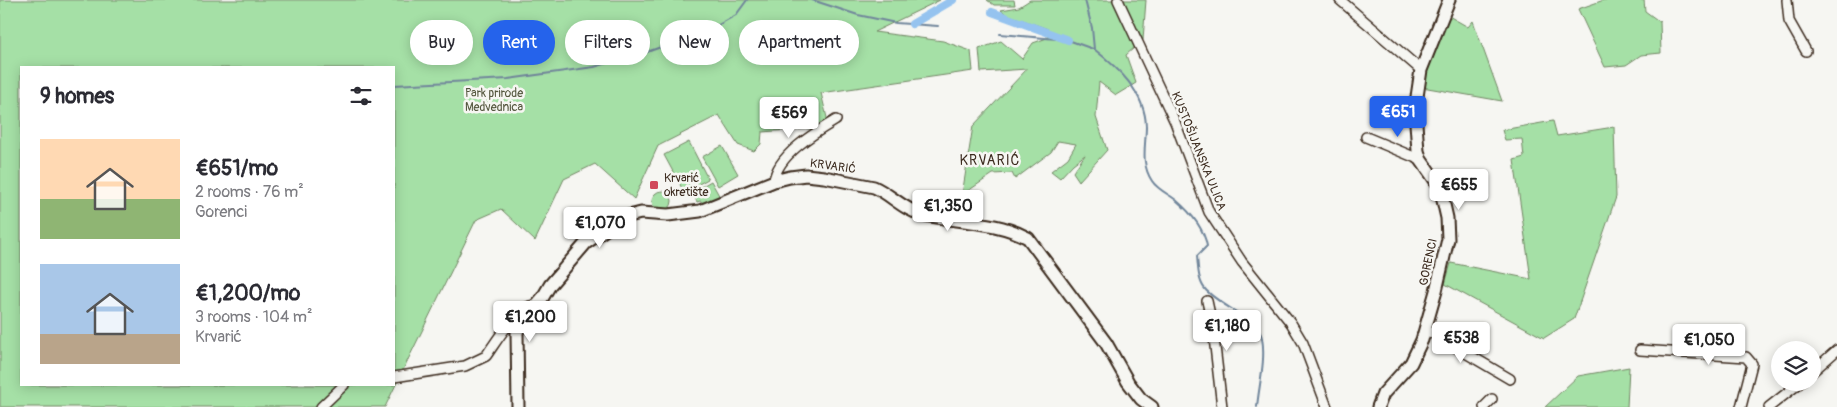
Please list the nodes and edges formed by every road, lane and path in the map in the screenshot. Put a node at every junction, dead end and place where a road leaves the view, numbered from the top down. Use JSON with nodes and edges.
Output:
{"nodes":[{"id":1,"x":1118,"y":0,"type":"edge"},
{"id":2,"x":1340,"y":0,"type":"edge"},
{"id":3,"x":1449,"y":0,"type":"edge"},
{"id":4,"x":1787,"y":0,"type":"edge"},
{"id":5,"x":1806,"y":52,"type":"dead end"},
{"id":6,"x":1421,"y":70,"type":"junction"},
{"id":7,"x":836,"y":120,"type":"dead end"},
{"id":8,"x":1366,"y":137,"type":"dead end"},
{"id":9,"x":1421,"y":160,"type":"junction"},
{"id":10,"x":774,"y":181,"type":"junction"},
{"id":11,"x":1207,"y":301,"type":"dead end"},
{"id":12,"x":535,"y":305,"type":"junction"},
{"id":13,"x":1425,"y":328,"type":"junction"},
{"id":14,"x":1640,"y":350,"type":"dead end"},
{"id":15,"x":1837,"y":350,"type":"edge"},
{"id":16,"x":1821,"y":364,"type":"edge"},
{"id":17,"x":395,"y":377,"type":"edge"},
{"id":18,"x":1510,"y":379,"type":"dead end"},
{"id":19,"x":343,"y":386,"type":"edge"},
{"id":20,"x":1789,"y":391,"type":"edge"},
{"id":21,"x":1492,"y":399,"type":"dead end"},
{"id":22,"x":321,"y":407,"type":"edge"},
{"id":23,"x":518,"y":407,"type":"edge"},
{"id":24,"x":1152,"y":407,"type":"edge"},
{"id":25,"x":1222,"y":407,"type":"edge"},
{"id":26,"x":1327,"y":407,"type":"edge"},
{"id":27,"x":1378,"y":407,"type":"edge"},
{"id":28,"x":1484,"y":407,"type":"edge"},
{"id":29,"x":1741,"y":407,"type":"edge"},
{"id":30,"x":1769,"y":407,"type":"edge"}],
"edges":[{"from":1,"to":26,"type":"street","name":"KUSTOŠIJANSKA ULICA"},
{"from":2,"to":6,"type":"street"},
{"from":3,"to":6,"type":"street","name":"GORENCI"},
{"from":4,"to":5,"type":"street"},
{"from":6,"to":9,"type":"street","name":"GORENCI"},
{"from":7,"to":10,"type":"street"},
{"from":8,"to":9,"type":"street"},
{"from":9,"to":13,"type":"street","name":"GORENCI"},
{"from":10,"to":12,"type":"street","name":"KRVARIĆ"},
{"from":10,"to":24,"type":"street","name":"KRVARIĆ"},
{"from":11,"to":25,"type":"street"},
{"from":12,"to":17,"type":"street"},
{"from":12,"to":23,"type":"street","name":"KRVARIĆ"},
{"from":13,"to":18,"type":"street"},
{"from":13,"to":27,"type":"street","name":"GORENCI"},
{"from":14,"to":29,"type":"street"},
{"from":15,"to":16,"type":"street"},
{"from":19,"to":22,"type":"street"},
{"from":20,"to":30,"type":"street"},
{"from":21,"to":28,"type":"street"}]}
